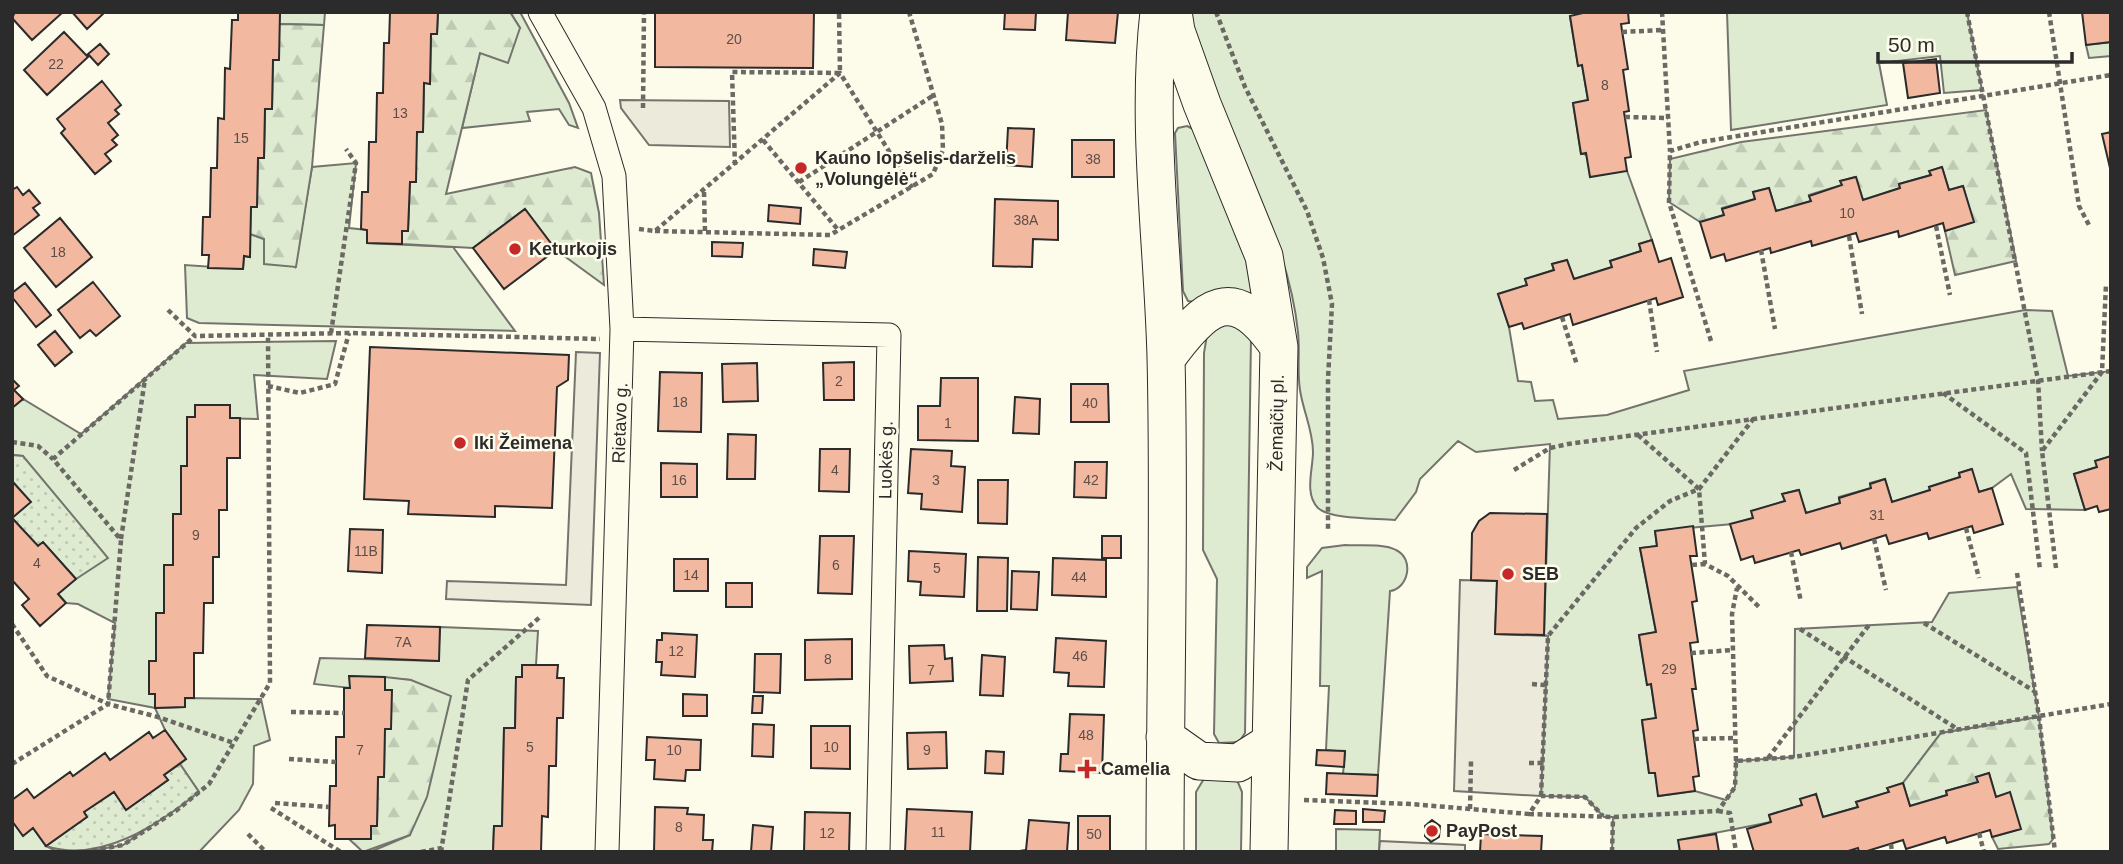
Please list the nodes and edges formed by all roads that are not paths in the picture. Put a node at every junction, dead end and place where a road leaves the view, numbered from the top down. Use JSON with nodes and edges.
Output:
{"nodes":[{"id":1,"x":540,"y":12,"type":"edge"},
{"id":2,"x":1159,"y":12,"type":"edge"},
{"id":3,"x":1173,"y":12,"type":"edge"},
{"id":4,"x":622,"y":335,"type":"junction"},
{"id":5,"x":1279,"y":347,"type":"junction"},
{"id":6,"x":1166,"y":359,"type":"junction"},
{"id":7,"x":1165,"y":737,"type":"junction"},
{"id":8,"x":1271,"y":742,"type":"junction"},
{"id":9,"x":607,"y":852,"type":"edge"},
{"id":10,"x":878,"y":852,"type":"edge"},
{"id":11,"x":1165,"y":852,"type":"edge"},
{"id":12,"x":1269,"y":852,"type":"edge"}],
"edges":[{"from":1,"to":4,"type":"street","name":"Rietavo g."},
{"from":2,"to":6,"type":"main road"},
{"from":3,"to":5,"type":"main road","name":"Žemaičių pl."},
{"from":4,"to":9,"type":"street","name":"Rietavo g."},
{"from":4,"to":10,"type":"street","name":"Luokės g."},
{"from":5,"to":6,"type":"main road"},
{"from":5,"to":8,"type":"main road","name":"Žemaičių pl."},
{"from":6,"to":7,"type":"main road"},
{"from":7,"to":8,"type":"main road"},
{"from":7,"to":11,"type":"main road"},
{"from":8,"to":12,"type":"main road","name":"Žemaičių pl."}]}
